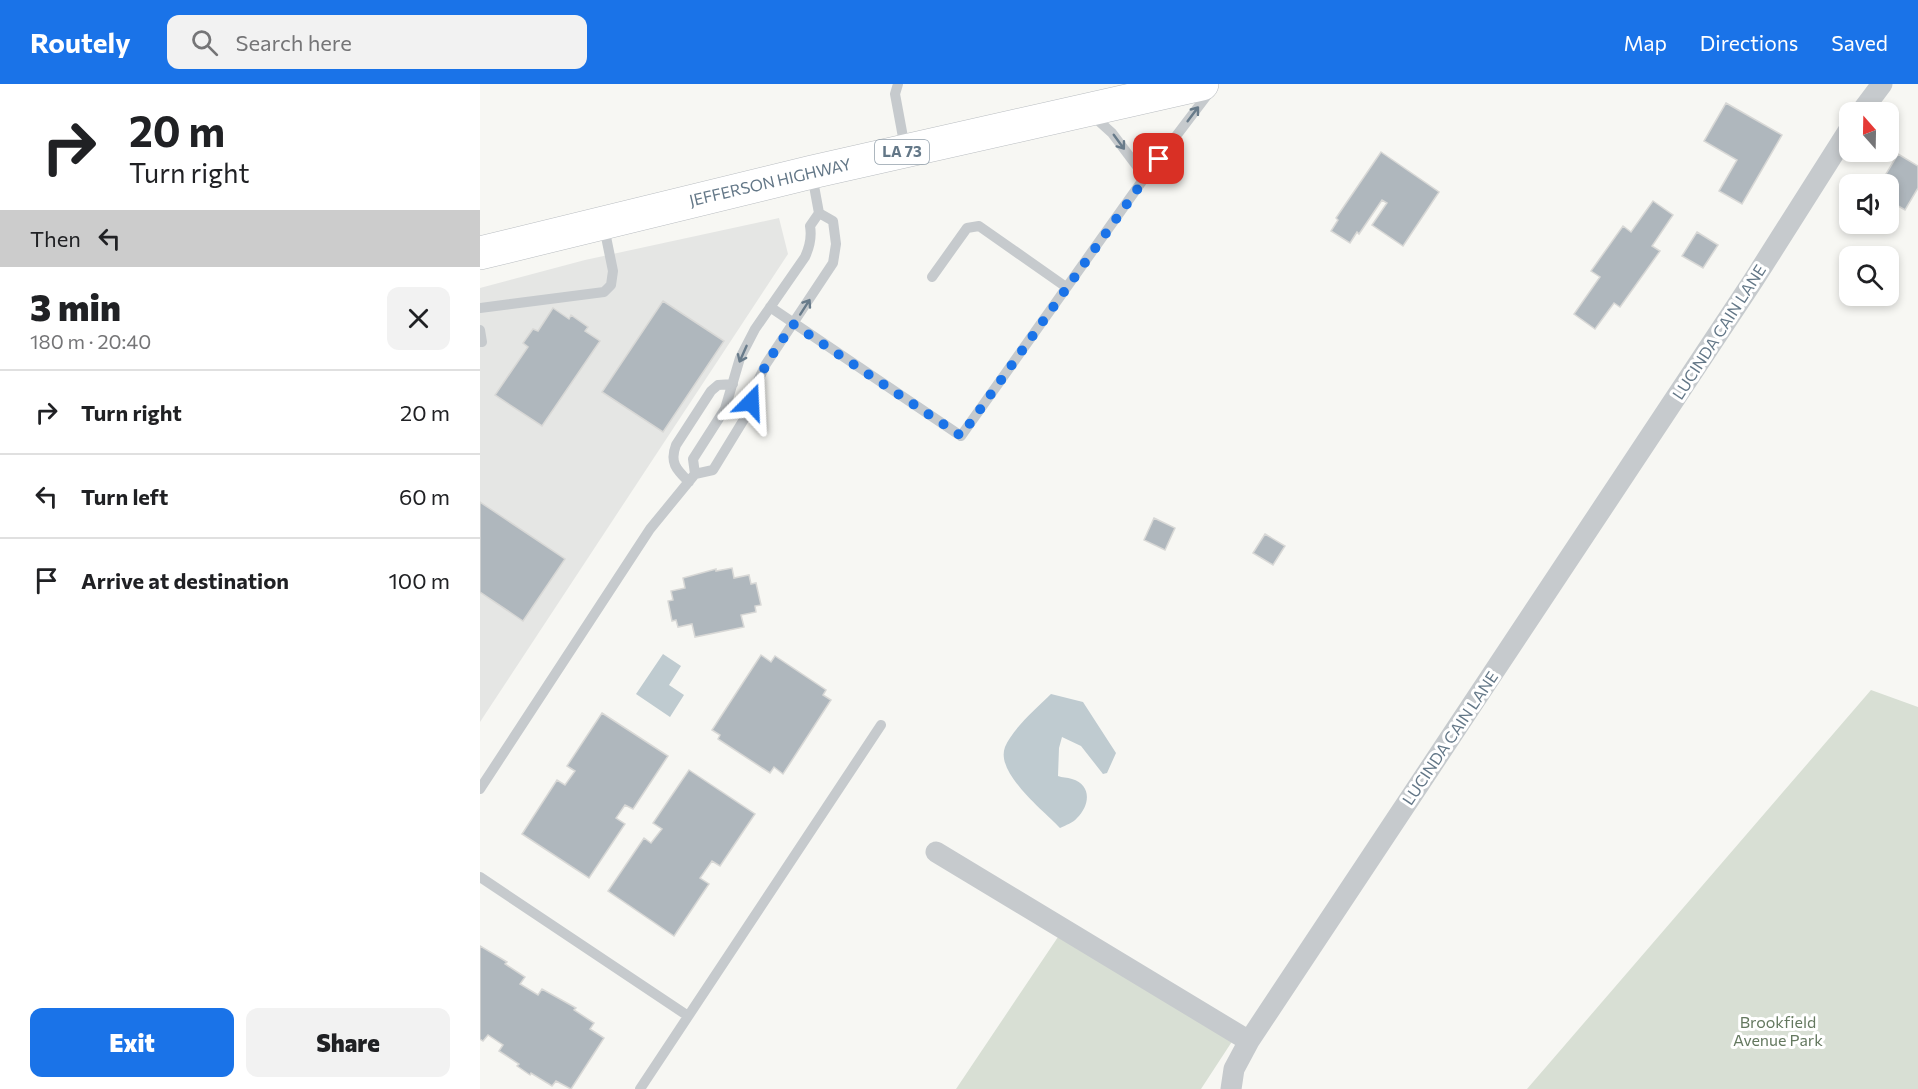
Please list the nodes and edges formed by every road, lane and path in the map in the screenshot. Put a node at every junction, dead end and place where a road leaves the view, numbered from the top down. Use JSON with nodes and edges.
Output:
{"nodes":[{"id":1,"x":898,"y":84,"type":"edge"},
{"id":2,"x":1216,"y":84,"type":"edge"},
{"id":3,"x":1882,"y":84,"type":"edge"},
{"id":4,"x":1184,"y":86,"type":"edge"},
{"id":5,"x":1868,"y":102,"type":"edge"},
{"id":6,"x":1087,"y":111,"type":"junction"},
{"id":7,"x":1839,"y":145,"type":"edge"},
{"id":8,"x":905,"y":151,"type":"junction"},
{"id":9,"x":812,"y":172,"type":"junction"},
{"id":10,"x":1145,"y":177,"type":"junction"},
{"id":11,"x":819,"y":213,"type":"junction"},
{"id":12,"x":603,"y":222,"type":"junction"},
{"id":13,"x":480,"y":253,"type":"edge"},
{"id":14,"x":932,"y":277,"type":"dead end"},
{"id":15,"x":1066,"y":287,"type":"junction"},
{"id":16,"x":770,"y":307,"type":"junction"},
{"id":17,"x":480,"y":308,"type":"edge"},
{"id":18,"x":793,"y":324,"type":"junction"},
{"id":19,"x":480,"y":330,"type":"edge"},
{"id":20,"x":480,"y":342,"type":"edge"},
{"id":21,"x":733,"y":384,"type":"junction"},
{"id":22,"x":692,"y":478,"type":"junction"},
{"id":23,"x":881,"y":725,"type":"dead end"},
{"id":24,"x":480,"y":789,"type":"edge"},
{"id":25,"x":936,"y":852,"type":"dead end"},
{"id":26,"x":480,"y":877,"type":"edge"},
{"id":27,"x":688,"y":1016,"type":"junction"},
{"id":28,"x":1249,"y":1041,"type":"junction"},
{"id":29,"x":640,"y":1089,"type":"edge"},
{"id":30,"x":1231,"y":1089,"type":"edge"}],
"edges":[{"from":1,"to":8,"type":"lane"},
{"from":10,"to":2,"type":"lane","one_way":true},
{"from":3,"to":5,"type":"street"},
{"from":4,"to":6,"type":"main road","name":"JEFFERSON HIGHWAY","number":"LA 73"},
{"from":6,"to":8,"type":"main road","name":"JEFFERSON HIGHWAY","number":"LA 73"},
{"from":6,"to":10,"type":"lane","one_way":true},
{"from":7,"to":28,"type":"street","name":"LUCINDA CAIN LANE"},
{"from":8,"to":9,"type":"main road","name":"JEFFERSON HIGHWAY","number":"LA 73"},
{"from":9,"to":11,"type":"lane"},
{"from":9,"to":12,"type":"main road","name":"JEFFERSON HIGHWAY","number":"LA 73"},
{"from":10,"to":15,"type":"lane"},
{"from":11,"to":16,"type":"lane"},
{"from":18,"to":11,"type":"lane","one_way":true},
{"from":12,"to":13,"type":"main road","name":"JEFFERSON HIGHWAY","number":"LA 73"},
{"from":12,"to":17,"type":"lane"},
{"from":14,"to":15,"type":"lane"},
{"from":15,"to":18,"type":"lane"},
{"from":16,"to":18,"type":"lane"},
{"from":16,"to":21,"type":"lane","one_way":true},
{"from":18,"to":22,"type":"lane"},
{"from":19,"to":20,"type":"lane"},
{"from":21,"to":22,"type":"lane"},
{"from":21,"to":22,"type":"lane"},
{"from":22,"to":24,"type":"lane"},
{"from":23,"to":27,"type":"lane"},
{"from":25,"to":28,"type":"street"},
{"from":26,"to":27,"type":"lane"},
{"from":27,"to":29,"type":"lane"},
{"from":28,"to":30,"type":"street","name":"LUCINDA CAIN LANE"}]}
